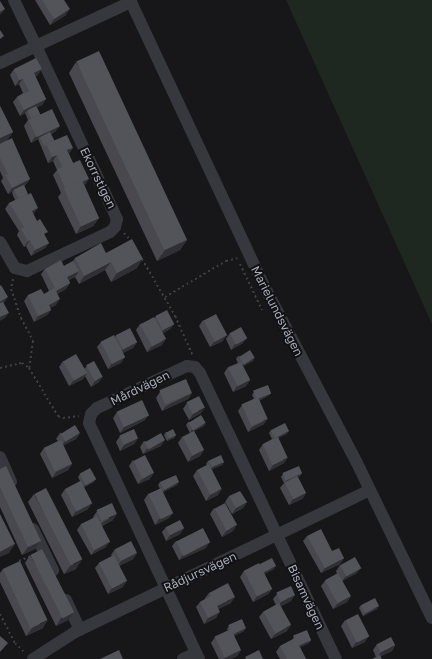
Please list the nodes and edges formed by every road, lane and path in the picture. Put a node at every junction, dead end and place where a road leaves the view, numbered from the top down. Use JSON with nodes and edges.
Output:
{"nodes":[{"id":1,"x":14,"y":0,"type":"edge"},
{"id":2,"x":131,"y":1,"type":"edge"},
{"id":3,"x":36,"y":46,"type":"junction"},
{"id":4,"x":0,"y":63,"type":"edge"},
{"id":5,"x":115,"y":227,"type":"junction"},
{"id":6,"x":0,"y":242,"type":"edge"},
{"id":7,"x":134,"y":244,"type":"edge"},
{"id":8,"x":239,"y":257,"type":"dead end"},
{"id":9,"x":141,"y":258,"type":"edge"},
{"id":10,"x":15,"y":268,"type":"junction"},
{"id":11,"x":165,"y":297,"type":"junction"},
{"id":12,"x":194,"y":367,"type":"junction"},
{"id":13,"x":0,"y":368,"type":"edge"},
{"id":14,"x":29,"y":368,"type":"junction"},
{"id":15,"x":90,"y":414,"type":"junction"},
{"id":16,"x":0,"y":457,"type":"edge"},
{"id":17,"x":370,"y":490,"type":"junction"},
{"id":18,"x":17,"y":494,"type":"edge"},
{"id":19,"x":27,"y":515,"type":"edge"},
{"id":20,"x":277,"y":535,"type":"junction"},
{"id":21,"x":43,"y":550,"type":"junction"},
{"id":22,"x":14,"y":564,"type":"edge"},
{"id":23,"x":165,"y":588,"type":"junction"},
{"id":24,"x":0,"y":614,"type":"edge"},
{"id":25,"x":432,"y":618,"type":"edge"},
{"id":26,"x":0,"y":620,"type":"edge"},
{"id":27,"x":4,"y":621,"type":"junction"},
{"id":28,"x":80,"y":630,"type":"junction"},
{"id":29,"x":29,"y":656,"type":"edge"},
{"id":30,"x":197,"y":656,"type":"edge"},
{"id":31,"x":183,"y":659,"type":"edge"},
{"id":32,"x":336,"y":659,"type":"edge"}],
"edges":[{"from":1,"to":3,"type":"street","name":"Ekorrstigen"},
{"from":2,"to":3,"type":"street"},
{"from":2,"to":17,"type":"street","name":"Marielundsvägen"},
{"from":3,"to":4,"type":"street"},
{"from":3,"to":5,"type":"street","name":"Ekorrstigen"},
{"from":5,"to":7,"type":"path"},
{"from":5,"to":10,"type":"street"},
{"from":6,"to":10,"type":"street"},
{"from":8,"to":11,"type":"path"},
{"from":9,"to":11,"type":"path"},
{"from":10,"to":14,"type":"path"},
{"from":11,"to":12,"type":"path"},
{"from":12,"to":15,"type":"street","name":"Mårdvägen"},
{"from":12,"to":20,"type":"street"},
{"from":13,"to":14,"type":"path"},
{"from":14,"to":15,"type":"path"},
{"from":15,"to":23,"type":"street"},
{"from":16,"to":18,"type":"street"},
{"from":17,"to":20,"type":"street","name":"Rådjursvägen"},
{"from":17,"to":25,"type":"street","name":"Marielundsvägen"},
{"from":19,"to":21,"type":"street"},
{"from":20,"to":23,"type":"street","name":"Rådjursvägen"},
{"from":20,"to":32,"type":"street","name":"Bisamvägen"},
{"from":21,"to":22,"type":"path"},
{"from":21,"to":28,"type":"street"},
{"from":23,"to":28,"type":"street","name":"Rådjursvägen"},
{"from":23,"to":30,"type":"street"},
{"from":24,"to":27,"type":"path"},
{"from":26,"to":27,"type":"path"},
{"from":27,"to":29,"type":"path"},
{"from":28,"to":29,"type":"street","name":"Rådjursvägen"},
{"from":30,"to":31,"type":"street"}]}
